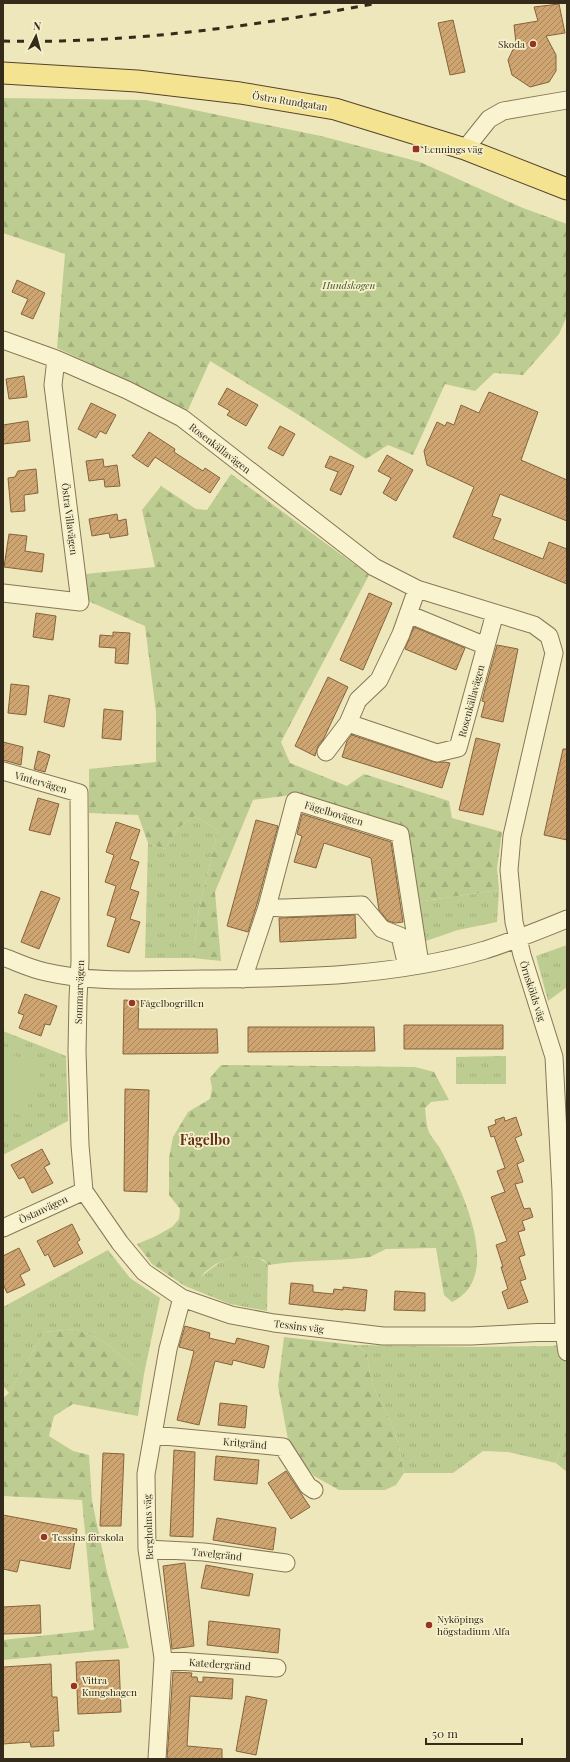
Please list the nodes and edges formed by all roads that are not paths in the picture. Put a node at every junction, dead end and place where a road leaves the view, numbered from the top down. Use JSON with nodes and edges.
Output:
{"nodes":[{"id":1,"x":3,"y":73,"type":"edge"},
{"id":2,"x":567,"y":100,"type":"edge"},
{"id":3,"x":465,"y":149,"type":"junction"},
{"id":4,"x":566,"y":189,"type":"edge"},
{"id":5,"x":3,"y":340,"type":"edge"},
{"id":6,"x":56,"y":359,"type":"junction"},
{"id":7,"x":417,"y":589,"type":"junction"},
{"id":8,"x":3,"y":593,"type":"edge"},
{"id":9,"x":495,"y":613,"type":"junction"},
{"id":10,"x":408,"y":614,"type":"junction"},
{"id":11,"x":549,"y":636,"type":"joint"},
{"id":12,"x":486,"y":646,"type":"junction"},
{"id":13,"x":348,"y":723,"type":"junction"},
{"id":14,"x":326,"y":752,"type":"dead end"},
{"id":15,"x":3,"y":771,"type":"edge"},
{"id":16,"x":79,"y":793,"type":"joint"},
{"id":17,"x":267,"y":907,"type":"junction"},
{"id":18,"x":567,"y":919,"type":"edge"},
{"id":19,"x":518,"y":939,"type":"junction"},
{"id":20,"x":3,"y":957,"type":"edge"},
{"id":21,"x":414,"y":965,"type":"junction"},
{"id":22,"x":79,"y":977,"type":"junction"},
{"id":23,"x":243,"y":979,"type":"junction"},
{"id":24,"x":561,"y":1054,"type":"edge"},
{"id":25,"x":84,"y":1190,"type":"junction"},
{"id":26,"x":564,"y":1191,"type":"edge"},
{"id":27,"x":3,"y":1228,"type":"edge"},
{"id":28,"x":182,"y":1298,"type":"junction"},
{"id":29,"x":566,"y":1331,"type":"edge"},
{"id":30,"x":567,"y":1352,"type":"edge"},
{"id":31,"x":153,"y":1435,"type":"junction"},
{"id":32,"x":314,"y":1490,"type":"dead end"},
{"id":33,"x":147,"y":1549,"type":"junction"},
{"id":34,"x":286,"y":1563,"type":"dead end"},
{"id":35,"x":163,"y":1660,"type":"junction"},
{"id":36,"x":277,"y":1668,"type":"dead end"},
{"id":37,"x":157,"y":1759,"type":"edge"}],
"edges":[{"from":1,"to":3,"type":"main road","name":"Östra Rundgatan"},
{"from":2,"to":3,"type":"street"},
{"from":3,"to":4,"type":"main road","name":"Östra Rundgatan"},
{"from":5,"to":6,"type":"street","name":"Rosenkällavägen"},
{"from":6,"to":7,"type":"street","name":"Rosenkällavägen"},
{"from":6,"to":8,"type":"street","name":"Östra Villavägen"},
{"from":7,"to":9,"type":"street","name":"Rosenkällavägen"},
{"from":7,"to":10,"type":"street"},
{"from":9,"to":11,"type":"street","name":"Rosenkällavägen"},
{"from":9,"to":12,"type":"street","name":"Rosenkällavägen"},
{"from":10,"to":12,"type":"street"},
{"from":10,"to":13,"type":"street"},
{"from":11,"to":19,"type":"street","name":"Örnskölds väg"},
{"from":12,"to":13,"type":"street","name":"Rosenkällavägen"},
{"from":13,"to":14,"type":"street"},
{"from":15,"to":16,"type":"street","name":"Vintervägen"},
{"from":16,"to":22,"type":"street","name":"Sommarvägen"},
{"from":17,"to":21,"type":"street"},
{"from":17,"to":21,"type":"street","name":"Fågelbovägen"},
{"from":17,"to":23,"type":"street","name":"Fågelbovägen"},
{"from":18,"to":19,"type":"street"},
{"from":19,"to":21,"type":"street"},
{"from":19,"to":24,"type":"street","name":"Örnskölds väg"},
{"from":20,"to":22,"type":"street"},
{"from":21,"to":23,"type":"street"},
{"from":22,"to":23,"type":"street"},
{"from":22,"to":25,"type":"street","name":"Sommarvägen"},
{"from":24,"to":26,"type":"street","name":"Örnskölds väg"},
{"from":25,"to":27,"type":"street","name":"Östanvägen"},
{"from":25,"to":28,"type":"street","name":"Tessins väg"},
{"from":26,"to":29,"type":"street","name":"Örnskölds väg"},
{"from":28,"to":29,"type":"street","name":"Tessins väg"},
{"from":28,"to":31,"type":"street","name":"Bergholms väg"},
{"from":29,"to":30,"type":"street","name":"Örnskölds väg"},
{"from":31,"to":32,"type":"street","name":"Kritgränd"},
{"from":31,"to":33,"type":"street","name":"Bergholms väg"},
{"from":33,"to":34,"type":"street","name":"Tavelgränd"},
{"from":33,"to":35,"type":"street","name":"Bergholms väg"},
{"from":35,"to":36,"type":"street","name":"Katedergränd"},
{"from":35,"to":37,"type":"street","name":"Bergholms väg"}]}
